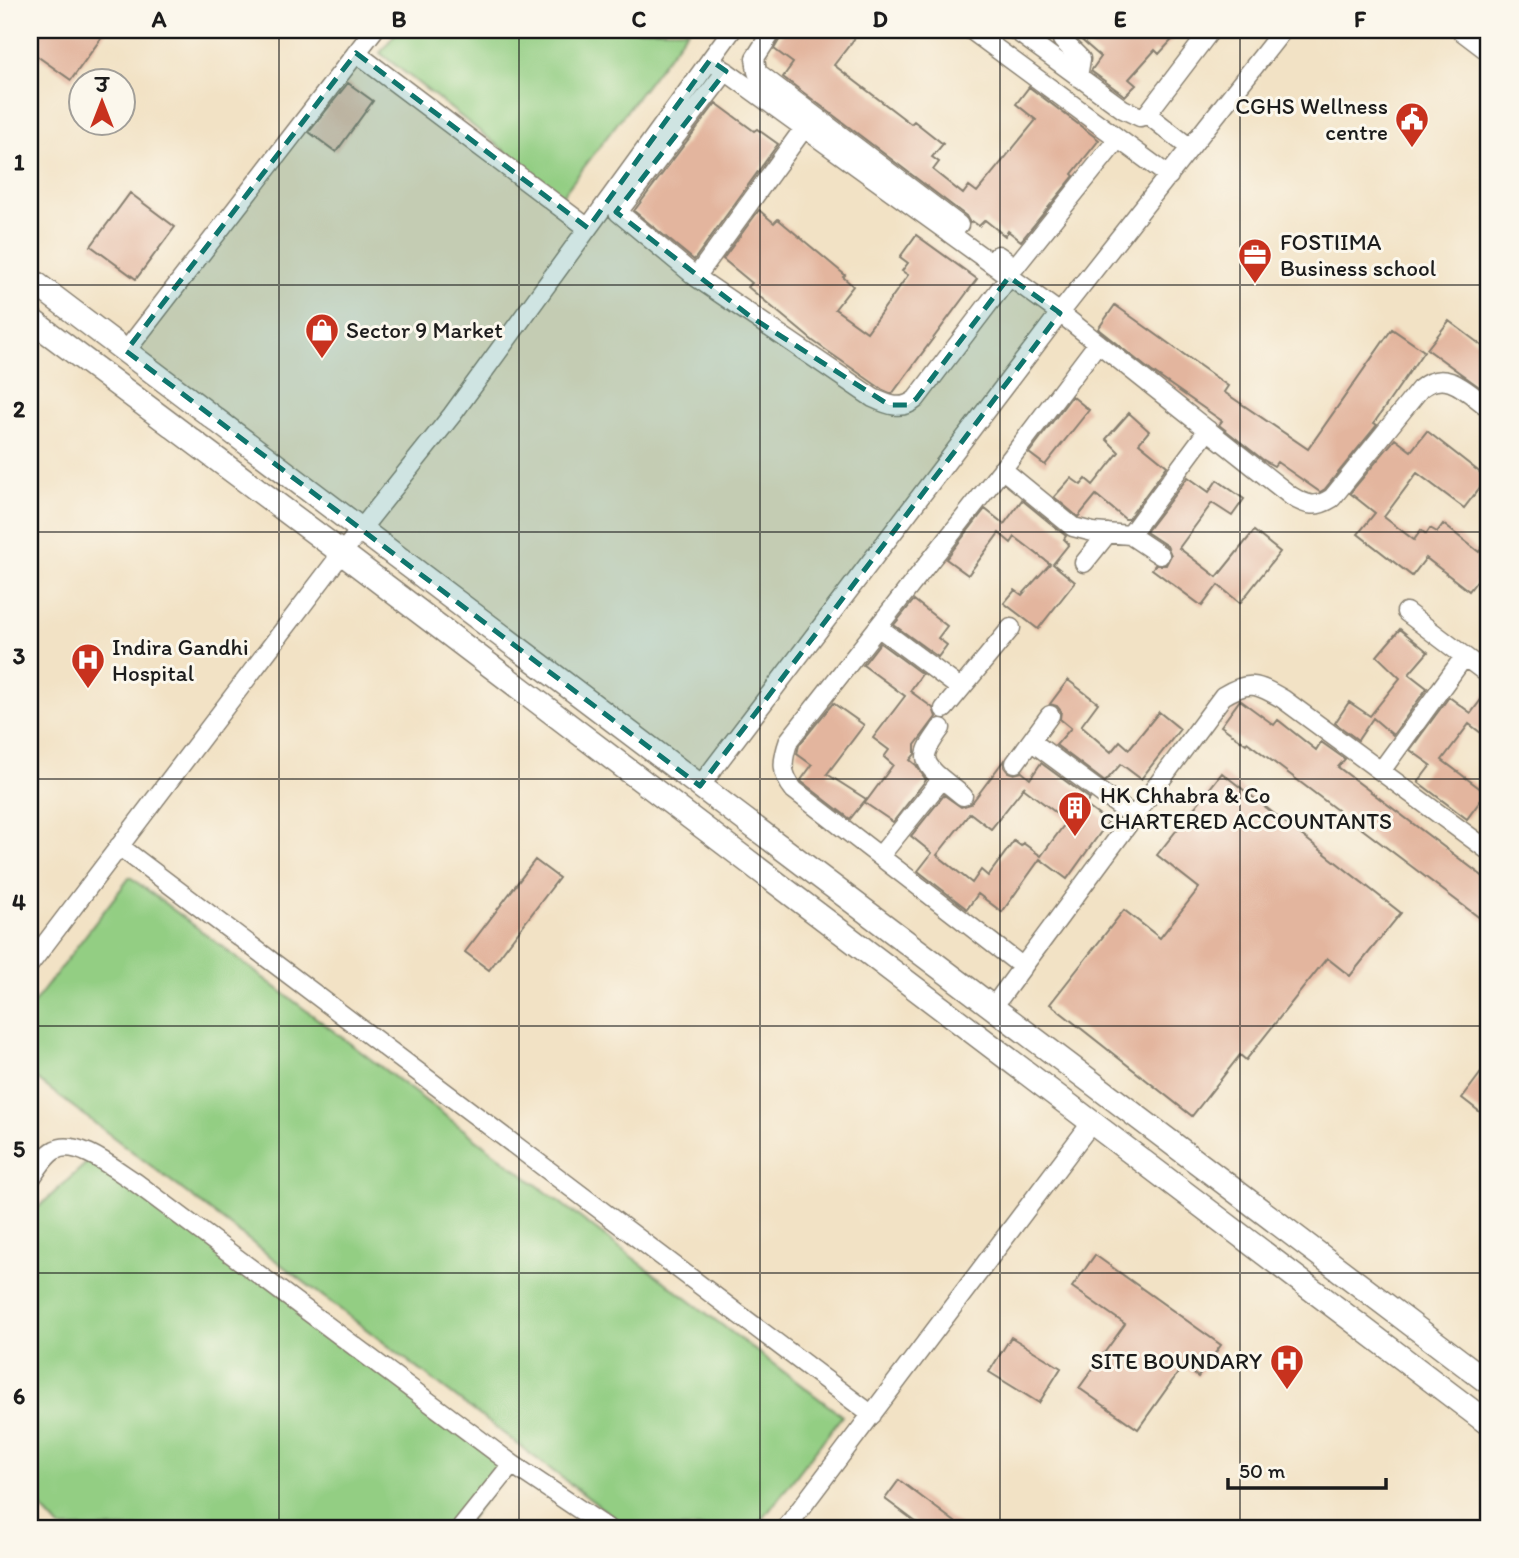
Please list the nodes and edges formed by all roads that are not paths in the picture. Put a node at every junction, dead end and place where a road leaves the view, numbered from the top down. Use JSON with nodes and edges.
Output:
{"nodes":[{"id":1,"x":374,"y":30,"type":"edge"},
{"id":2,"x":732,"y":30,"type":"edge"},
{"id":3,"x":773,"y":30,"type":"edge"},
{"id":4,"x":971,"y":30,"type":"edge"},
{"id":5,"x":1015,"y":30,"type":"edge"},
{"id":6,"x":1212,"y":30,"type":"edge"},
{"id":7,"x":1283,"y":30,"type":"edge"},
{"id":8,"x":1460,"y":30,"type":"edge"},
{"id":9,"x":1067,"y":35,"type":"edge"},
{"id":10,"x":1039,"y":48,"type":"junction"},
{"id":11,"x":1489,"y":52,"type":"edge"},
{"id":12,"x":356,"y":53,"type":"junction"},
{"id":13,"x":710,"y":60,"type":"junction"},
{"id":14,"x":726,"y":71,"type":"junction"},
{"id":15,"x":1078,"y":77,"type":"junction"},
{"id":16,"x":1147,"y":114,"type":"junction"},
{"id":17,"x":804,"y":128,"type":"junction"},
{"id":18,"x":1117,"y":140,"type":"junction"},
{"id":19,"x":1190,"y":148,"type":"junction"},
{"id":20,"x":1168,"y":176,"type":"junction"},
{"id":21,"x":588,"y":228,"type":"junction"},
{"id":22,"x":696,"y":277,"type":"junction"},
{"id":23,"x":1009,"y":277,"type":"junction"},
{"id":24,"x":30,"y":279,"type":"edge"},
{"id":25,"x":1060,"y":313,"type":"junction"},
{"id":26,"x":30,"y":320,"type":"edge"},
{"id":27,"x":1098,"y":343,"type":"junction"},
{"id":28,"x":126,"y":351,"type":"junction"},
{"id":29,"x":1489,"y":408,"type":"edge"},
{"id":30,"x":1208,"y":430,"type":"junction"},
{"id":31,"x":1002,"y":469,"type":"junction"},
{"id":32,"x":361,"y":529,"type":"junction"},
{"id":33,"x":1108,"y":533,"type":"junction"},
{"id":34,"x":1130,"y":535,"type":"junction"},
{"id":35,"x":342,"y":553,"type":"junction"},
{"id":36,"x":1160,"y":555,"type":"dead end"},
{"id":37,"x":1084,"y":563,"type":"dead end"},
{"id":38,"x":1406,"y":612,"type":"dead end"},
{"id":39,"x":878,"y":627,"type":"junction"},
{"id":40,"x":1011,"y":628,"type":"dead end"},
{"id":41,"x":1464,"y":657,"type":"junction"},
{"id":42,"x":1489,"y":675,"type":"edge"},
{"id":43,"x":960,"y":688,"type":"junction"},
{"id":44,"x":944,"y":709,"type":"dead end"},
{"id":45,"x":1050,"y":715,"type":"dead end"},
{"id":46,"x":941,"y":728,"type":"dead end"},
{"id":47,"x":1031,"y":741,"type":"junction"},
{"id":48,"x":1015,"y":763,"type":"dead end"},
{"id":49,"x":1381,"y":771,"type":"junction"},
{"id":50,"x":942,"y":779,"type":"junction"},
{"id":51,"x":701,"y":786,"type":"junction"},
{"id":52,"x":963,"y":796,"type":"dead end"},
{"id":53,"x":1134,"y":817,"type":"junction"},
{"id":54,"x":119,"y":846,"type":"junction"},
{"id":55,"x":1489,"y":851,"type":"edge"},
{"id":56,"x":880,"y":856,"type":"junction"},
{"id":57,"x":30,"y":964,"type":"edge"},
{"id":58,"x":1023,"y":967,"type":"junction"},
{"id":59,"x":993,"y":1007,"type":"junction"},
{"id":60,"x":1092,"y":1122,"type":"junction"},
{"id":61,"x":30,"y":1180,"type":"edge"},
{"id":62,"x":1489,"y":1383,"type":"edge"},
{"id":63,"x":872,"y":1415,"type":"junction"},
{"id":64,"x":1489,"y":1424,"type":"edge"},
{"id":65,"x":512,"y":1464,"type":"junction"},
{"id":66,"x":461,"y":1528,"type":"edge"},
{"id":67,"x":607,"y":1528,"type":"edge"},
{"id":68,"x":786,"y":1528,"type":"edge"}],
"edges":[{"from":1,"to":12,"type":"street"},
{"from":2,"to":13,"type":"street"},
{"from":3,"to":18,"type":"street"},
{"from":4,"to":18,"type":"street"},
{"from":5,"to":10,"type":"street"},
{"from":6,"to":16,"type":"street"},
{"from":7,"to":19,"type":"street"},
{"from":8,"to":11,"type":"street"},
{"from":9,"to":10,"type":"street"},
{"from":9,"to":15,"type":"street"},
{"from":10,"to":15,"type":"street"},
{"from":12,"to":21,"type":"street"},
{"from":12,"to":28,"type":"street"},
{"from":13,"to":14,"type":"street"},
{"from":13,"to":21,"type":"street"},
{"from":14,"to":17,"type":"street"},
{"from":14,"to":22,"type":"street"},
{"from":15,"to":16,"type":"street"},
{"from":16,"to":19,"type":"street"},
{"from":17,"to":22,"type":"street"},
{"from":17,"to":23,"type":"street"},
{"from":18,"to":20,"type":"street"},
{"from":19,"to":20,"type":"street"},
{"from":20,"to":25,"type":"street"},
{"from":21,"to":32,"type":"street"},
{"from":22,"to":23,"type":"street"},
{"from":23,"to":25,"type":"street"},
{"from":24,"to":28,"type":"street"},
{"from":25,"to":27,"type":"street"},
{"from":25,"to":51,"type":"street"},
{"from":26,"to":35,"type":"street"},
{"from":27,"to":30,"type":"street"},
{"from":27,"to":31,"type":"street"},
{"from":28,"to":32,"type":"street"},
{"from":29,"to":30,"type":"street"},
{"from":30,"to":34,"type":"street"},
{"from":31,"to":33,"type":"street"},
{"from":31,"to":39,"type":"street"},
{"from":32,"to":35,"type":"street"},
{"from":32,"to":51,"type":"street"},
{"from":33,"to":34,"type":"street"},
{"from":33,"to":37,"type":"street"},
{"from":34,"to":36,"type":"street"},
{"from":35,"to":54,"type":"street"},
{"from":35,"to":60,"type":"street"},
{"from":38,"to":41,"type":"street"},
{"from":39,"to":43,"type":"street"},
{"from":39,"to":56,"type":"street"},
{"from":40,"to":43,"type":"street"},
{"from":41,"to":42,"type":"street"},
{"from":41,"to":49,"type":"street"},
{"from":43,"to":44,"type":"street"},
{"from":45,"to":47,"type":"street"},
{"from":46,"to":50,"type":"street"},
{"from":47,"to":48,"type":"street"},
{"from":47,"to":53,"type":"street"},
{"from":49,"to":53,"type":"street"},
{"from":49,"to":55,"type":"street"},
{"from":50,"to":52,"type":"street"},
{"from":50,"to":56,"type":"street"},
{"from":51,"to":59,"type":"street"},
{"from":53,"to":58,"type":"street"},
{"from":54,"to":57,"type":"street"},
{"from":54,"to":63,"type":"street"},
{"from":56,"to":58,"type":"street"},
{"from":58,"to":59,"type":"street"},
{"from":59,"to":62,"type":"street"},
{"from":60,"to":63,"type":"street"},
{"from":60,"to":64,"type":"street"},
{"from":61,"to":65,"type":"street"},
{"from":63,"to":68,"type":"street"},
{"from":65,"to":66,"type":"street"},
{"from":65,"to":67,"type":"street"}]}
